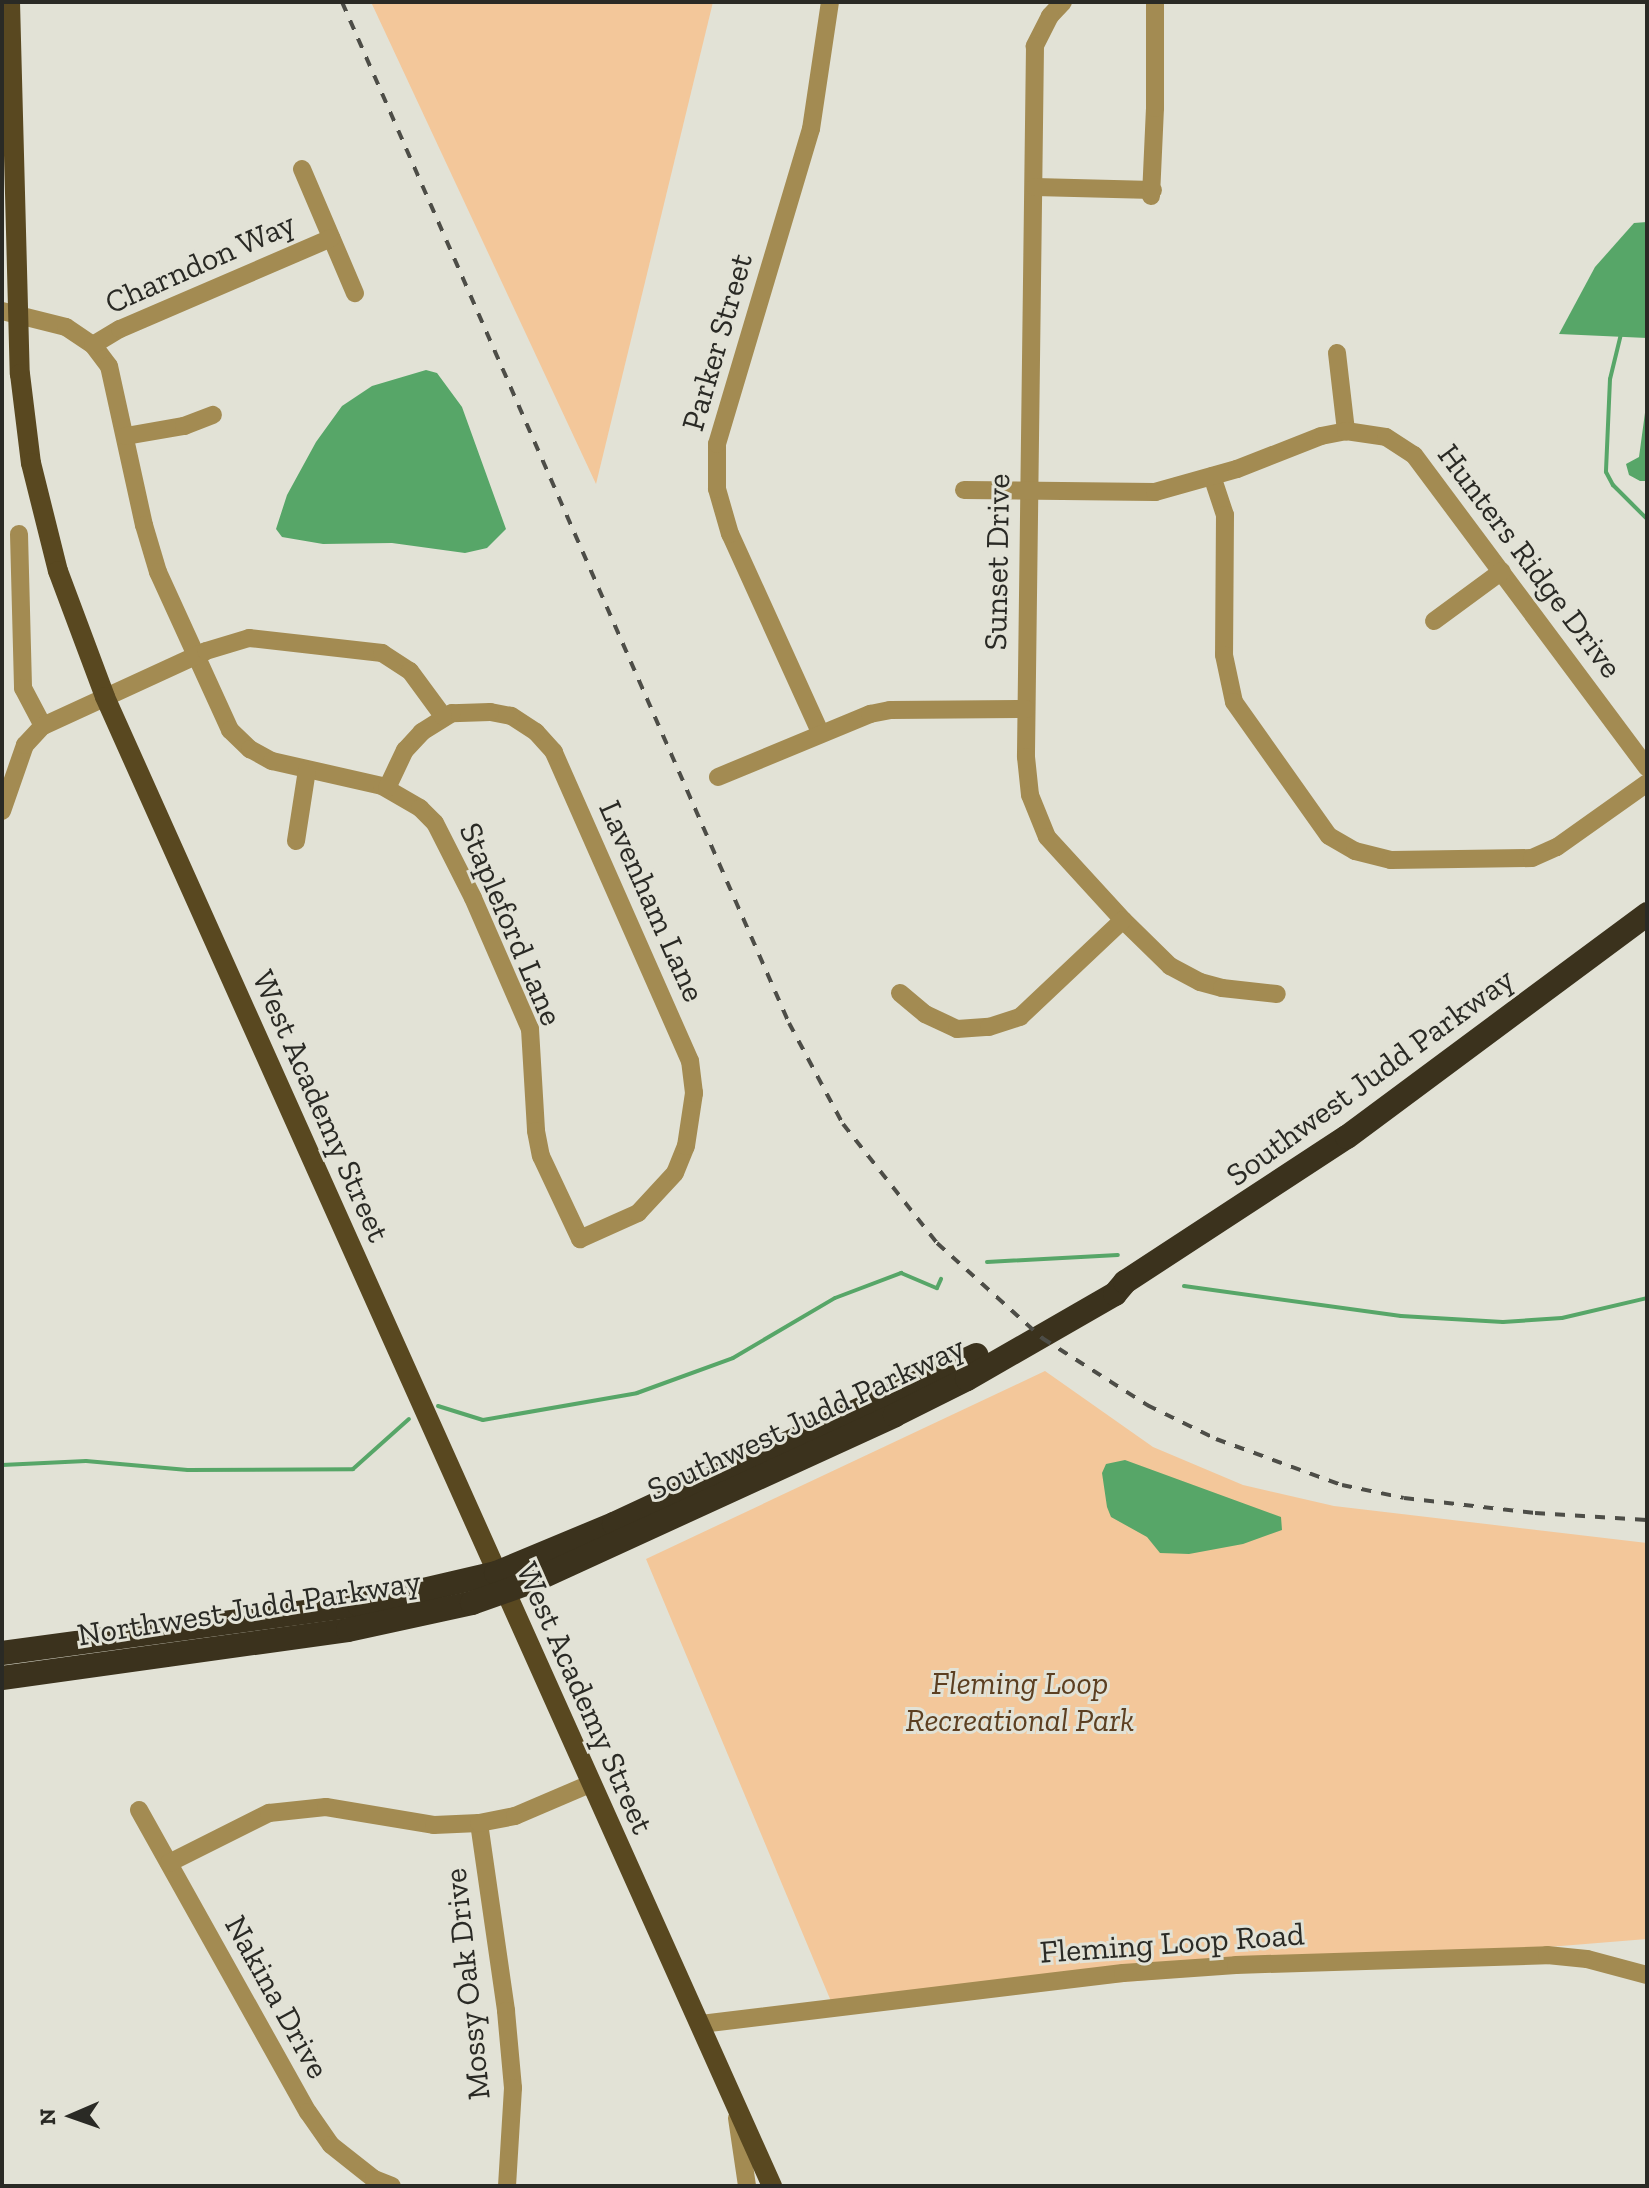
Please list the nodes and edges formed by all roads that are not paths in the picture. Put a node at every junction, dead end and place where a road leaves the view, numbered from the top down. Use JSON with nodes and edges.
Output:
{"nodes":[{"id":1,"x":10,"y":2,"type":"edge"},
{"id":2,"x":830,"y":2,"type":"edge"},
{"id":3,"x":1063,"y":2,"type":"edge"},
{"id":4,"x":1155,"y":2,"type":"edge"},
{"id":5,"x":6,"y":61,"type":"edge"},
{"id":6,"x":302,"y":169,"type":"dead end"},
{"id":7,"x":1035,"y":187,"type":"junction"},
{"id":8,"x":331,"y":238,"type":"junction"},
{"id":9,"x":355,"y":293,"type":"dead end"},
{"id":10,"x":7,"y":318,"type":"edge"},
{"id":11,"x":93,"y":345,"type":"junction"},
{"id":12,"x":1337,"y":353,"type":"dead end"},
{"id":13,"x":213,"y":415,"type":"dead end"},
{"id":14,"x":1346,"y":431,"type":"junction"},
{"id":15,"x":126,"y":436,"type":"junction"},
{"id":16,"x":1212,"y":476,"type":"junction"},
{"id":17,"x":964,"y":490,"type":"dead end"},
{"id":18,"x":1028,"y":491,"type":"junction"},
{"id":19,"x":19,"y":534,"type":"dead end"},
{"id":20,"x":1502,"y":571,"type":"junction"},
{"id":21,"x":1434,"y":621,"type":"dead end"},
{"id":22,"x":194,"y":656,"type":"junction"},
{"id":23,"x":105,"y":697,"type":"junction"},
{"id":24,"x":1026,"y":709,"type":"junction"},
{"id":25,"x":443,"y":716,"type":"junction"},
{"id":26,"x":43,"y":726,"type":"junction"},
{"id":27,"x":820,"y":732,"type":"junction"},
{"id":28,"x":1647,"y":768,"type":"edge"},
{"id":29,"x":307,"y":770,"type":"junction"},
{"id":30,"x":718,"y":777,"type":"dead end"},
{"id":31,"x":1647,"y":783,"type":"edge"},
{"id":32,"x":387,"y":788,"type":"junction"},
{"id":33,"x":2,"y":811,"type":"edge"},
{"id":34,"x":296,"y":841,"type":"dead end"},
{"id":35,"x":1647,"y":914,"type":"edge"},
{"id":36,"x":1123,"y":920,"type":"junction"},
{"id":37,"x":900,"y":993,"type":"dead end"},
{"id":38,"x":1277,"y":994,"type":"dead end"},
{"id":39,"x":580,"y":1239,"type":"joint"},
{"id":40,"x":500,"y":1583,"type":"junction"},
{"id":41,"x":2,"y":1653,"type":"edge"},
{"id":42,"x":2,"y":1678,"type":"edge"},
{"id":43,"x":590,"y":1784,"type":"junction"},
{"id":44,"x":139,"y":1810,"type":"dead end"},
{"id":45,"x":479,"y":1823,"type":"junction"},
{"id":46,"x":169,"y":1863,"type":"junction"},
{"id":47,"x":1647,"y":1975,"type":"edge"},
{"id":48,"x":701,"y":2024,"type":"junction"},
{"id":49,"x":735,"y":2103,"type":"junction"},
{"id":50,"x":392,"y":2186,"type":"edge"},
{"id":51,"x":507,"y":2186,"type":"edge"},
{"id":52,"x":747,"y":2186,"type":"edge"},
{"id":53,"x":772,"y":2186,"type":"edge"}],
"edges":[{"from":1,"to":5,"type":"main road","name":"West Academy Street"},
{"from":2,"to":27,"type":"street","name":"Parker Street"},
{"from":3,"to":7,"type":"street","name":"Sunset Drive"},
{"from":4,"to":7,"type":"street"},
{"from":5,"to":10,"type":"main road","name":"West Academy Street"},
{"from":6,"to":8,"type":"street"},
{"from":7,"to":18,"type":"street","name":"Sunset Drive"},
{"from":8,"to":9,"type":"street"},
{"from":8,"to":11,"type":"street","name":"Charndon Way"},
{"from":10,"to":11,"type":"street"},
{"from":10,"to":23,"type":"main road","name":"West Academy Street"},
{"from":11,"to":15,"type":"street","name":"Stapleford Lane"},
{"from":12,"to":14,"type":"street"},
{"from":13,"to":15,"type":"street"},
{"from":14,"to":16,"type":"street","name":"Hunters Ridge Drive"},
{"from":14,"to":20,"type":"street","name":"Hunters Ridge Drive"},
{"from":15,"to":22,"type":"street","name":"Stapleford Lane"},
{"from":16,"to":18,"type":"street","name":"Hunters Ridge Drive"},
{"from":16,"to":31,"type":"street"},
{"from":17,"to":18,"type":"street","name":"Hunters Ridge Drive"},
{"from":18,"to":24,"type":"street","name":"Sunset Drive"},
{"from":19,"to":26,"type":"street"},
{"from":20,"to":21,"type":"street"},
{"from":20,"to":28,"type":"street","name":"Hunters Ridge Drive"},
{"from":22,"to":23,"type":"street"},
{"from":22,"to":25,"type":"street"},
{"from":22,"to":29,"type":"street","name":"Stapleford Lane"},
{"from":23,"to":26,"type":"street"},
{"from":23,"to":40,"type":"main road","name":"West Academy Street"},
{"from":24,"to":27,"type":"street"},
{"from":24,"to":36,"type":"street","name":"Sunset Drive"},
{"from":25,"to":32,"type":"street"},
{"from":25,"to":39,"type":"street","name":"Lavenham Lane"},
{"from":26,"to":33,"type":"street"},
{"from":27,"to":30,"type":"street"},
{"from":29,"to":32,"type":"street","name":"Stapleford Lane"},
{"from":29,"to":34,"type":"street"},
{"from":32,"to":39,"type":"street","name":"Stapleford Lane"},
{"from":35,"to":40,"type":"highway","name":"Southwest Judd Parkway"},
{"from":36,"to":37,"type":"street"},
{"from":36,"to":38,"type":"street","name":"Sunset Drive"},
{"from":40,"to":41,"type":"highway","name":"Northwest Judd Parkway"},
{"from":40,"to":42,"type":"highway","name":"Northwest Judd Parkway"},
{"from":40,"to":43,"type":"main road","name":"West Academy Street"},
{"from":43,"to":45,"type":"street"},
{"from":43,"to":48,"type":"main road","name":"West Academy Street"},
{"from":44,"to":46,"type":"street","name":"Nakina Drive"},
{"from":45,"to":46,"type":"street"},
{"from":45,"to":51,"type":"street","name":"Mossy Oak Drive"},
{"from":46,"to":50,"type":"street","name":"Nakina Drive"},
{"from":47,"to":48,"type":"street","name":"Fleming Loop Road"},
{"from":48,"to":49,"type":"main road","name":"West Academy Street"},
{"from":49,"to":52,"type":"street"},
{"from":49,"to":53,"type":"main road","name":"West Academy Street"}]}
